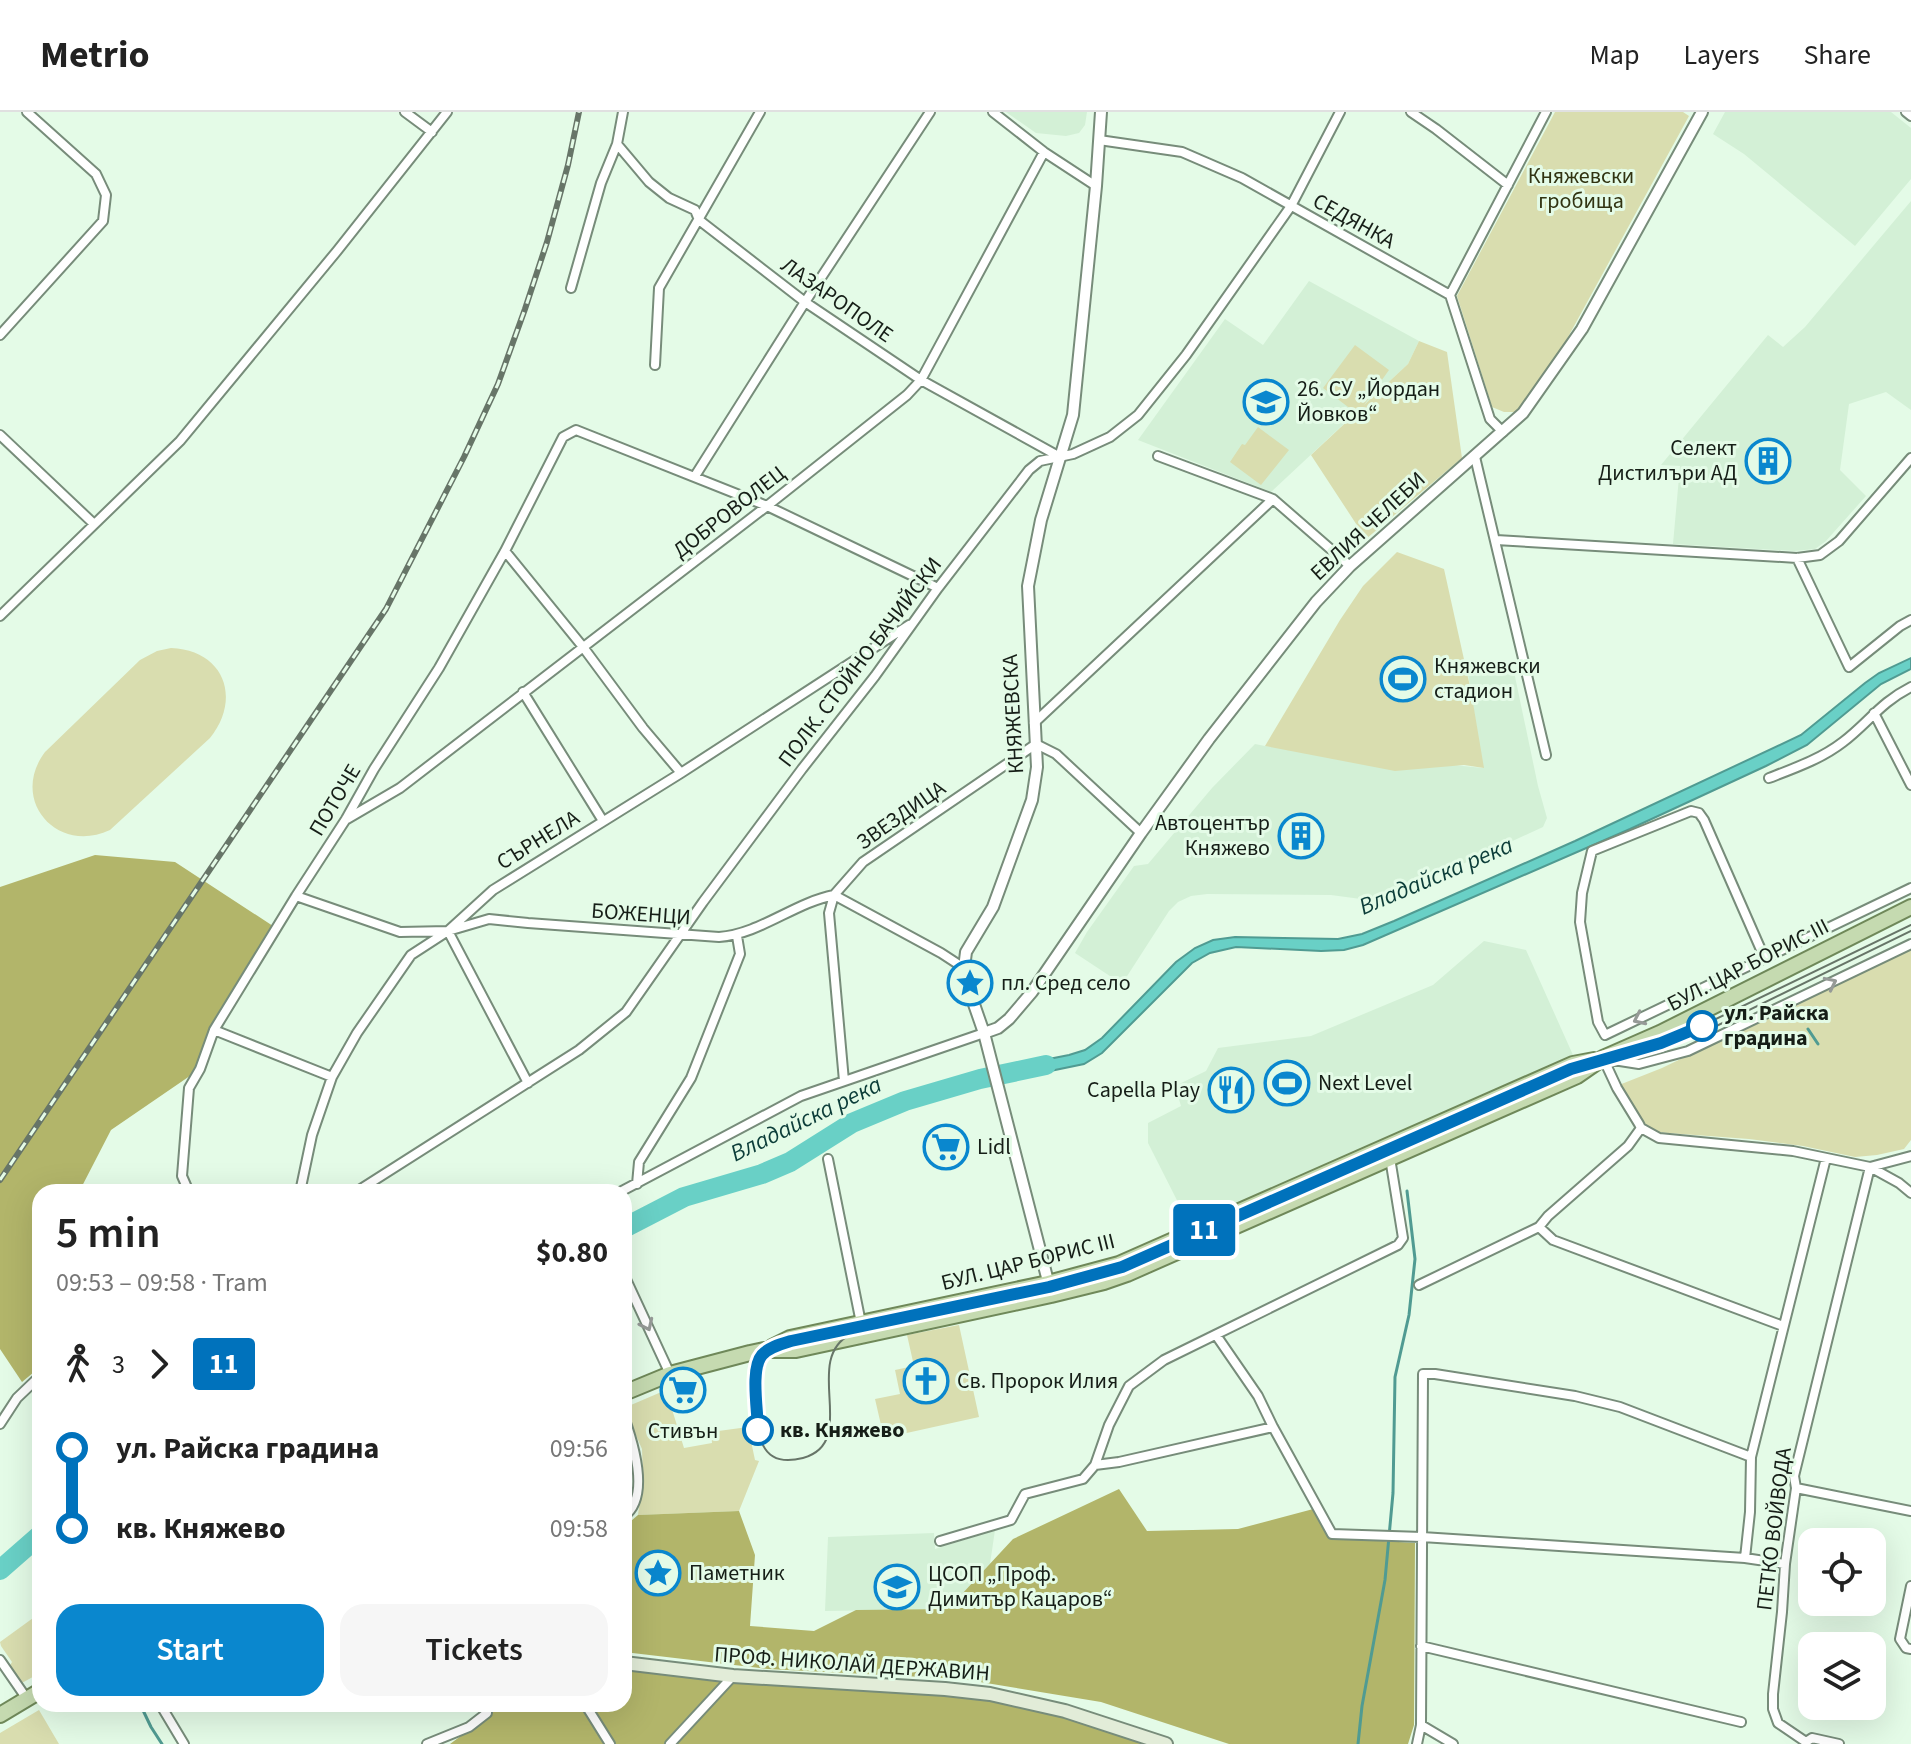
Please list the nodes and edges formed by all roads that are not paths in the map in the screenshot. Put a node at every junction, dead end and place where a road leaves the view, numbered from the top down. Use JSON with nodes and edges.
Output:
{"nodes":[{"id":1,"x":27,"y":112,"type":"edge"},
{"id":2,"x":405,"y":112,"type":"edge"},
{"id":3,"x":447,"y":112,"type":"edge"},
{"id":4,"x":623,"y":112,"type":"edge"},
{"id":5,"x":760,"y":112,"type":"edge"},
{"id":6,"x":930,"y":112,"type":"edge"},
{"id":7,"x":993,"y":112,"type":"edge"},
{"id":8,"x":1101,"y":112,"type":"edge"},
{"id":9,"x":1340,"y":112,"type":"edge"},
{"id":10,"x":1411,"y":112,"type":"edge"},
{"id":11,"x":1546,"y":112,"type":"edge"},
{"id":12,"x":1702,"y":112,"type":"edge"},
{"id":13,"x":1906,"y":112,"type":"edge"},
{"id":14,"x":1911,"y":116,"type":"edge"},
{"id":15,"x":432,"y":132,"type":"junction"},
{"id":16,"x":1099,"y":140,"type":"junction"},
{"id":17,"x":617,"y":144,"type":"junction"},
{"id":18,"x":1044,"y":152,"type":"junction"},
{"id":19,"x":1508,"y":185,"type":"junction"},
{"id":20,"x":1096,"y":186,"type":"junction"},
{"id":21,"x":1291,"y":206,"type":"junction"},
{"id":22,"x":699,"y":220,"type":"junction"},
{"id":23,"x":571,"y":288,"type":"dead end"},
{"id":24,"x":1450,"y":295,"type":"junction"},
{"id":25,"x":805,"y":302,"type":"junction"},
{"id":26,"x":0,"y":335,"type":"edge"},
{"id":27,"x":655,"y":365,"type":"dead end"},
{"id":28,"x":921,"y":380,"type":"junction"},
{"id":29,"x":1503,"y":432,"type":"junction"},
{"id":30,"x":0,"y":435,"type":"edge"},
{"id":31,"x":1158,"y":456,"type":"dead end"},
{"id":32,"x":1060,"y":457,"type":"junction"},
{"id":33,"x":1475,"y":457,"type":"junction"},
{"id":34,"x":1911,"y":458,"type":"edge"},
{"id":35,"x":695,"y":476,"type":"junction"},
{"id":36,"x":1273,"y":499,"type":"junction"},
{"id":37,"x":767,"y":506,"type":"junction"},
{"id":38,"x":94,"y":524,"type":"junction"},
{"id":39,"x":1496,"y":540,"type":"junction"},
{"id":40,"x":505,"y":551,"type":"junction"},
{"id":41,"x":1797,"y":558,"type":"junction"},
{"id":42,"x":1350,"y":566,"type":"junction"},
{"id":43,"x":938,"y":588,"type":"junction"},
{"id":44,"x":0,"y":616,"type":"edge"},
{"id":45,"x":1911,"y":620,"type":"edge"},
{"id":46,"x":913,"y":622,"type":"junction"},
{"id":47,"x":583,"y":647,"type":"junction"},
{"id":48,"x":1911,"y":687,"type":"edge"},
{"id":49,"x":523,"y":692,"type":"junction"},
{"id":50,"x":1874,"y":713,"type":"junction"},
{"id":51,"x":1034,"y":723,"type":"junction"},
{"id":52,"x":1036,"y":744,"type":"junction"},
{"id":53,"x":1546,"y":755,"type":"dead end"},
{"id":54,"x":681,"y":773,"type":"junction"},
{"id":55,"x":1769,"y":778,"type":"dead end"},
{"id":56,"x":1911,"y":785,"type":"edge"},
{"id":57,"x":346,"y":819,"type":"junction"},
{"id":58,"x":603,"y":821,"type":"junction"},
{"id":59,"x":1141,"y":833,"type":"junction"},
{"id":60,"x":1911,"y":888,"type":"edge"},
{"id":61,"x":834,"y":895,"type":"junction"},
{"id":62,"x":296,"y":896,"type":"junction"},
{"id":63,"x":1911,"y":907,"type":"edge"},
{"id":64,"x":448,"y":931,"type":"junction"},
{"id":65,"x":679,"y":935,"type":"junction"},
{"id":66,"x":737,"y":936,"type":"junction"},
{"id":67,"x":1911,"y":944,"type":"edge"},
{"id":68,"x":1765,"y":959,"type":"junction"},
{"id":69,"x":964,"y":968,"type":"junction"},
{"id":70,"x":214,"y":1030,"type":"junction"},
{"id":71,"x":984,"y":1033,"type":"junction"},
{"id":72,"x":1605,"y":1035,"type":"junction"},
{"id":73,"x":1603,"y":1058,"type":"junction"},
{"id":74,"x":332,"y":1077,"type":"junction"},
{"id":75,"x":844,"y":1081,"type":"junction"},
{"id":76,"x":528,"y":1083,"type":"junction"},
{"id":77,"x":1641,"y":1128,"type":"junction"},
{"id":78,"x":1911,"y":1156,"type":"edge"},
{"id":79,"x":1390,"y":1157,"type":"junction"},
{"id":80,"x":1826,"y":1158,"type":"junction"},
{"id":81,"x":828,"y":1159,"type":"dead end"},
{"id":82,"x":1870,"y":1167,"type":"junction"},
{"id":83,"x":186,"y":1184,"type":"edge"},
{"id":84,"x":302,"y":1184,"type":"edge"},
{"id":85,"x":369,"y":1184,"type":"edge"},
{"id":86,"x":637,"y":1184,"type":"junction"},
{"id":87,"x":632,"y":1186,"type":"edge"},
{"id":88,"x":1911,"y":1193,"type":"edge"},
{"id":89,"x":1539,"y":1227,"type":"junction"},
{"id":90,"x":1419,"y":1285,"type":"dead end"},
{"id":91,"x":1050,"y":1289,"type":"junction"},
{"id":92,"x":632,"y":1292,"type":"edge"},
{"id":93,"x":1783,"y":1326,"type":"junction"},
{"id":94,"x":862,"y":1329,"type":"junction"},
{"id":95,"x":1216,"y":1335,"type":"junction"},
{"id":96,"x":670,"y":1374,"type":"junction"},
{"id":97,"x":32,"y":1382,"type":"edge"},
{"id":98,"x":632,"y":1390,"type":"edge"},
{"id":99,"x":0,"y":1424,"type":"edge"},
{"id":100,"x":1273,"y":1427,"type":"junction"},
{"id":101,"x":632,"y":1443,"type":"edge"},
{"id":102,"x":1751,"y":1457,"type":"junction"},
{"id":103,"x":1095,"y":1465,"type":"junction"},
{"id":104,"x":1796,"y":1488,"type":"junction"},
{"id":105,"x":632,"y":1510,"type":"edge"},
{"id":106,"x":1911,"y":1511,"type":"edge"},
{"id":107,"x":1422,"y":1537,"type":"junction"},
{"id":108,"x":940,"y":1541,"type":"dead end"},
{"id":109,"x":1745,"y":1558,"type":"junction"},
{"id":110,"x":1785,"y":1564,"type":"junction"},
{"id":111,"x":1911,"y":1586,"type":"edge"},
{"id":112,"x":1421,"y":1646,"type":"junction"},
{"id":113,"x":1911,"y":1649,"type":"edge"},
{"id":114,"x":0,"y":1660,"type":"edge"},
{"id":115,"x":632,"y":1664,"type":"edge"},
{"id":116,"x":733,"y":1676,"type":"junction"},
{"id":117,"x":32,"y":1696,"type":"edge"},
{"id":118,"x":27,"y":1699,"type":"junction"},
{"id":119,"x":165,"y":1712,"type":"edge"},
{"id":120,"x":487,"y":1712,"type":"edge"},
{"id":121,"x":590,"y":1712,"type":"edge"},
{"id":122,"x":0,"y":1715,"type":"edge"},
{"id":123,"x":1741,"y":1722,"type":"dead end"},
{"id":124,"x":1421,"y":1725,"type":"junction"},
{"id":125,"x":1806,"y":1743,"type":"edge"},
{"id":126,"x":184,"y":1744,"type":"edge"},
{"id":127,"x":427,"y":1744,"type":"edge"},
{"id":128,"x":610,"y":1744,"type":"edge"},
{"id":129,"x":670,"y":1744,"type":"edge"},
{"id":130,"x":1166,"y":1744,"type":"edge"},
{"id":131,"x":1417,"y":1744,"type":"edge"},
{"id":132,"x":1453,"y":1744,"type":"edge"},
{"id":133,"x":1839,"y":1744,"type":"edge"}],
"edges":[{"from":1,"to":26,"type":"street"},
{"from":2,"to":15,"type":"street"},
{"from":3,"to":15,"type":"street"},
{"from":4,"to":17,"type":"street"},
{"from":5,"to":22,"type":"street"},
{"from":6,"to":25,"type":"street"},
{"from":7,"to":18,"type":"street"},
{"from":8,"to":16,"type":"street","name":"КНЯЖЕВСКА"},
{"from":9,"to":21,"type":"street","name":"ПОЛК. СТОЙНО БАЧИЙСКИ"},
{"from":10,"to":19,"type":"street"},
{"from":11,"to":19,"type":"street"},
{"from":12,"to":29,"type":"street","name":"ЕВЛИЯ ЧЕЛЕБИ"},
{"from":13,"to":14,"type":"street"},
{"from":15,"to":38,"type":"street"},
{"from":16,"to":20,"type":"street","name":"КНЯЖЕВСКА"},
{"from":16,"to":21,"type":"street","name":"СЕДЯНКА"},
{"from":17,"to":22,"type":"street","name":"ЛАЗАРОПОЛЕ"},
{"from":17,"to":23,"type":"street"},
{"from":18,"to":20,"type":"street"},
{"from":18,"to":28,"type":"street","name":"ДОБРОВОЛЕЦ"},
{"from":19,"to":24,"type":"street"},
{"from":20,"to":32,"type":"street","name":"КНЯЖЕВСКА"},
{"from":21,"to":24,"type":"street","name":"СЕДЯНКА"},
{"from":21,"to":32,"type":"street","name":"ПОЛК. СТОЙНО БАЧИЙСКИ"},
{"from":22,"to":25,"type":"street","name":"ЛАЗАРОПОЛЕ"},
{"from":22,"to":27,"type":"street"},
{"from":24,"to":29,"type":"street"},
{"from":25,"to":28,"type":"street","name":"ЛАЗАРОПОЛЕ"},
{"from":25,"to":35,"type":"street"},
{"from":28,"to":32,"type":"street","name":"ЛАЗАРОПОЛЕ"},
{"from":28,"to":37,"type":"street","name":"ДОБРОВОЛЕЦ"},
{"from":29,"to":33,"type":"street","name":"ЕВЛИЯ ЧЕЛЕБИ"},
{"from":30,"to":38,"type":"street"},
{"from":31,"to":36,"type":"street"},
{"from":32,"to":43,"type":"street","name":"ПОЛК. СТОЙНО БАЧИЙСКИ"},
{"from":32,"to":51,"type":"street","name":"КНЯЖЕВСКА"},
{"from":33,"to":39,"type":"street"},
{"from":33,"to":42,"type":"street","name":"ЕВЛИЯ ЧЕЛЕБИ"},
{"from":34,"to":41,"type":"street"},
{"from":35,"to":37,"type":"street"},
{"from":35,"to":40,"type":"street","name":"ПОТОЧЕ"},
{"from":36,"to":42,"type":"street"},
{"from":36,"to":51,"type":"street"},
{"from":37,"to":43,"type":"street"},
{"from":37,"to":47,"type":"street","name":"ДОБРОВОЛЕЦ"},
{"from":38,"to":44,"type":"street"},
{"from":39,"to":41,"type":"street"},
{"from":39,"to":53,"type":"street"},
{"from":40,"to":47,"type":"street"},
{"from":40,"to":57,"type":"street","name":"ПОТОЧЕ"},
{"from":41,"to":45,"type":"street"},
{"from":42,"to":59,"type":"street","name":"ЕВЛИЯ ЧЕЛЕБИ"},
{"from":43,"to":46,"type":"street","name":"ПОЛК. СТОЙНО БАЧИЙСКИ"},
{"from":46,"to":54,"type":"street","name":"СЪРНЕЛА"},
{"from":46,"to":65,"type":"street","name":"ПОЛК. СТОЙНО БАЧИЙСКИ"},
{"from":47,"to":49,"type":"street","name":"ДОБРОВОЛЕЦ"},
{"from":47,"to":54,"type":"street"},
{"from":48,"to":50,"type":"street"},
{"from":49,"to":57,"type":"street","name":"ДОБРОВОЛЕЦ"},
{"from":49,"to":58,"type":"street"},
{"from":50,"to":55,"type":"street"},
{"from":50,"to":56,"type":"street"},
{"from":51,"to":52,"type":"street","name":"КНЯЖЕВСКА"},
{"from":52,"to":59,"type":"street"},
{"from":52,"to":61,"type":"street","name":"ЗВЕЗДИЦА"},
{"from":52,"to":69,"type":"street","name":"КНЯЖЕВСКА"},
{"from":54,"to":58,"type":"street","name":"СЪРНЕЛА"},
{"from":57,"to":62,"type":"street","name":"ПОТОЧЕ"},
{"from":58,"to":64,"type":"street","name":"СЪРНЕЛА"},
{"from":59,"to":71,"type":"street","name":"ЕВЛИЯ ЧЕЛЕБИ"},
{"from":60,"to":68,"type":"street","name":"БУЛ. ЦАР БОРИС III"},
{"from":61,"to":66,"type":"street","name":"БОЖЕНЦИ"},
{"from":61,"to":69,"type":"street"},
{"from":61,"to":75,"type":"street"},
{"from":62,"to":64,"type":"street","name":"БОЖЕНЦИ"},
{"from":62,"to":70,"type":"street","name":"ПОТОЧЕ"},
{"from":63,"to":73,"type":"main road","name":"БУЛ. ЦАР БОРИС III"},
{"from":64,"to":65,"type":"street","name":"БОЖЕНЦИ"},
{"from":64,"to":74,"type":"street","name":"СЪРНЕЛА"},
{"from":64,"to":76,"type":"street"},
{"from":65,"to":66,"type":"street","name":"БОЖЕНЦИ"},
{"from":65,"to":76,"type":"street","name":"ПОЛК. СТОЙНО БАЧИЙСКИ"},
{"from":66,"to":86,"type":"street"},
{"from":73,"to":67,"type":"street","name":"БУЛ. ЦАР БОРИС III","one_way":true},
{"from":68,"to":72,"type":"street","name":"БУЛ. ЦАР БОРИС III","one_way":true},
{"from":68,"to":72,"type":"street"},
{"from":69,"to":71,"type":"street"},
{"from":70,"to":74,"type":"street"},
{"from":70,"to":83,"type":"street","name":"ПОТОЧЕ"},
{"from":71,"to":75,"type":"street"},
{"from":71,"to":91,"type":"street"},
{"from":72,"to":73,"type":"street"},
{"from":73,"to":77,"type":"street"},
{"from":73,"to":79,"type":"main road","name":"БУЛ. ЦАР БОРИС III"},
{"from":73,"to":91,"type":"main road","name":"БУЛ. ЦАР БОРИС III"},
{"from":74,"to":84,"type":"street","name":"СЪРНЕЛА"},
{"from":75,"to":86,"type":"street"},
{"from":76,"to":85,"type":"street","name":"ПОЛК. СТОЙНО БАЧИЙСКИ"},
{"from":77,"to":80,"type":"street"},
{"from":77,"to":89,"type":"street"},
{"from":78,"to":82,"type":"street"},
{"from":79,"to":91,"type":"main road","name":"БУЛ. ЦАР БОРИС III"},
{"from":79,"to":95,"type":"street"},
{"from":80,"to":82,"type":"street"},
{"from":80,"to":93,"type":"street","name":"ПЕТКО ВОЙВОДА"},
{"from":81,"to":94,"type":"street"},
{"from":82,"to":88,"type":"street"},
{"from":82,"to":104,"type":"street","name":"ПЕТКО ВОЙВОДА"},
{"from":86,"to":87,"type":"street"},
{"from":89,"to":90,"type":"street"},
{"from":89,"to":93,"type":"street"},
{"from":91,"to":94,"type":"main road","name":"БУЛ. ЦАР БОРИС III"},
{"from":92,"to":96,"type":"street","one_way":true},
{"from":93,"to":102,"type":"street","name":"ПЕТКО ВОЙВОДА"},
{"from":94,"to":96,"type":"main road","name":"БУЛ. ЦАР БОРИС III"},
{"from":95,"to":100,"type":"street"},
{"from":95,"to":103,"type":"street"},
{"from":96,"to":98,"type":"main road","name":"БУЛ. ЦАР БОРИС III"},
{"from":97,"to":99,"type":"street"},
{"from":100,"to":103,"type":"street"},
{"from":100,"to":107,"type":"street"},
{"from":101,"to":105,"type":"street"},
{"from":102,"to":107,"type":"street"},
{"from":102,"to":109,"type":"street","name":"ПЕТКО ВОЙВОДА"},
{"from":103,"to":108,"type":"street"},
{"from":104,"to":106,"type":"street"},
{"from":104,"to":110,"type":"street","name":"ПЕТКО ВОЙВОДА"},
{"from":107,"to":109,"type":"street"},
{"from":107,"to":112,"type":"street"},
{"from":109,"to":110,"type":"street"},
{"from":110,"to":125,"type":"street","name":"ПЕТКО ВОЙВОДА"},
{"from":111,"to":113,"type":"street"},
{"from":112,"to":123,"type":"street"},
{"from":112,"to":124,"type":"street"},
{"from":114,"to":118,"type":"street"},
{"from":115,"to":116,"type":"main road","name":"ПРОФ. НИКОЛАЙ ДЕРЖАВИН"},
{"from":116,"to":129,"type":"street"},
{"from":116,"to":130,"type":"main road","name":"ПРОФ. НИКОЛАЙ ДЕРЖАВИН"},
{"from":117,"to":118,"type":"main road"},
{"from":118,"to":122,"type":"main road"},
{"from":119,"to":126,"type":"street"},
{"from":120,"to":127,"type":"street"},
{"from":121,"to":128,"type":"street"},
{"from":124,"to":131,"type":"street"},
{"from":124,"to":132,"type":"street"},
{"from":125,"to":133,"type":"street"}]}
